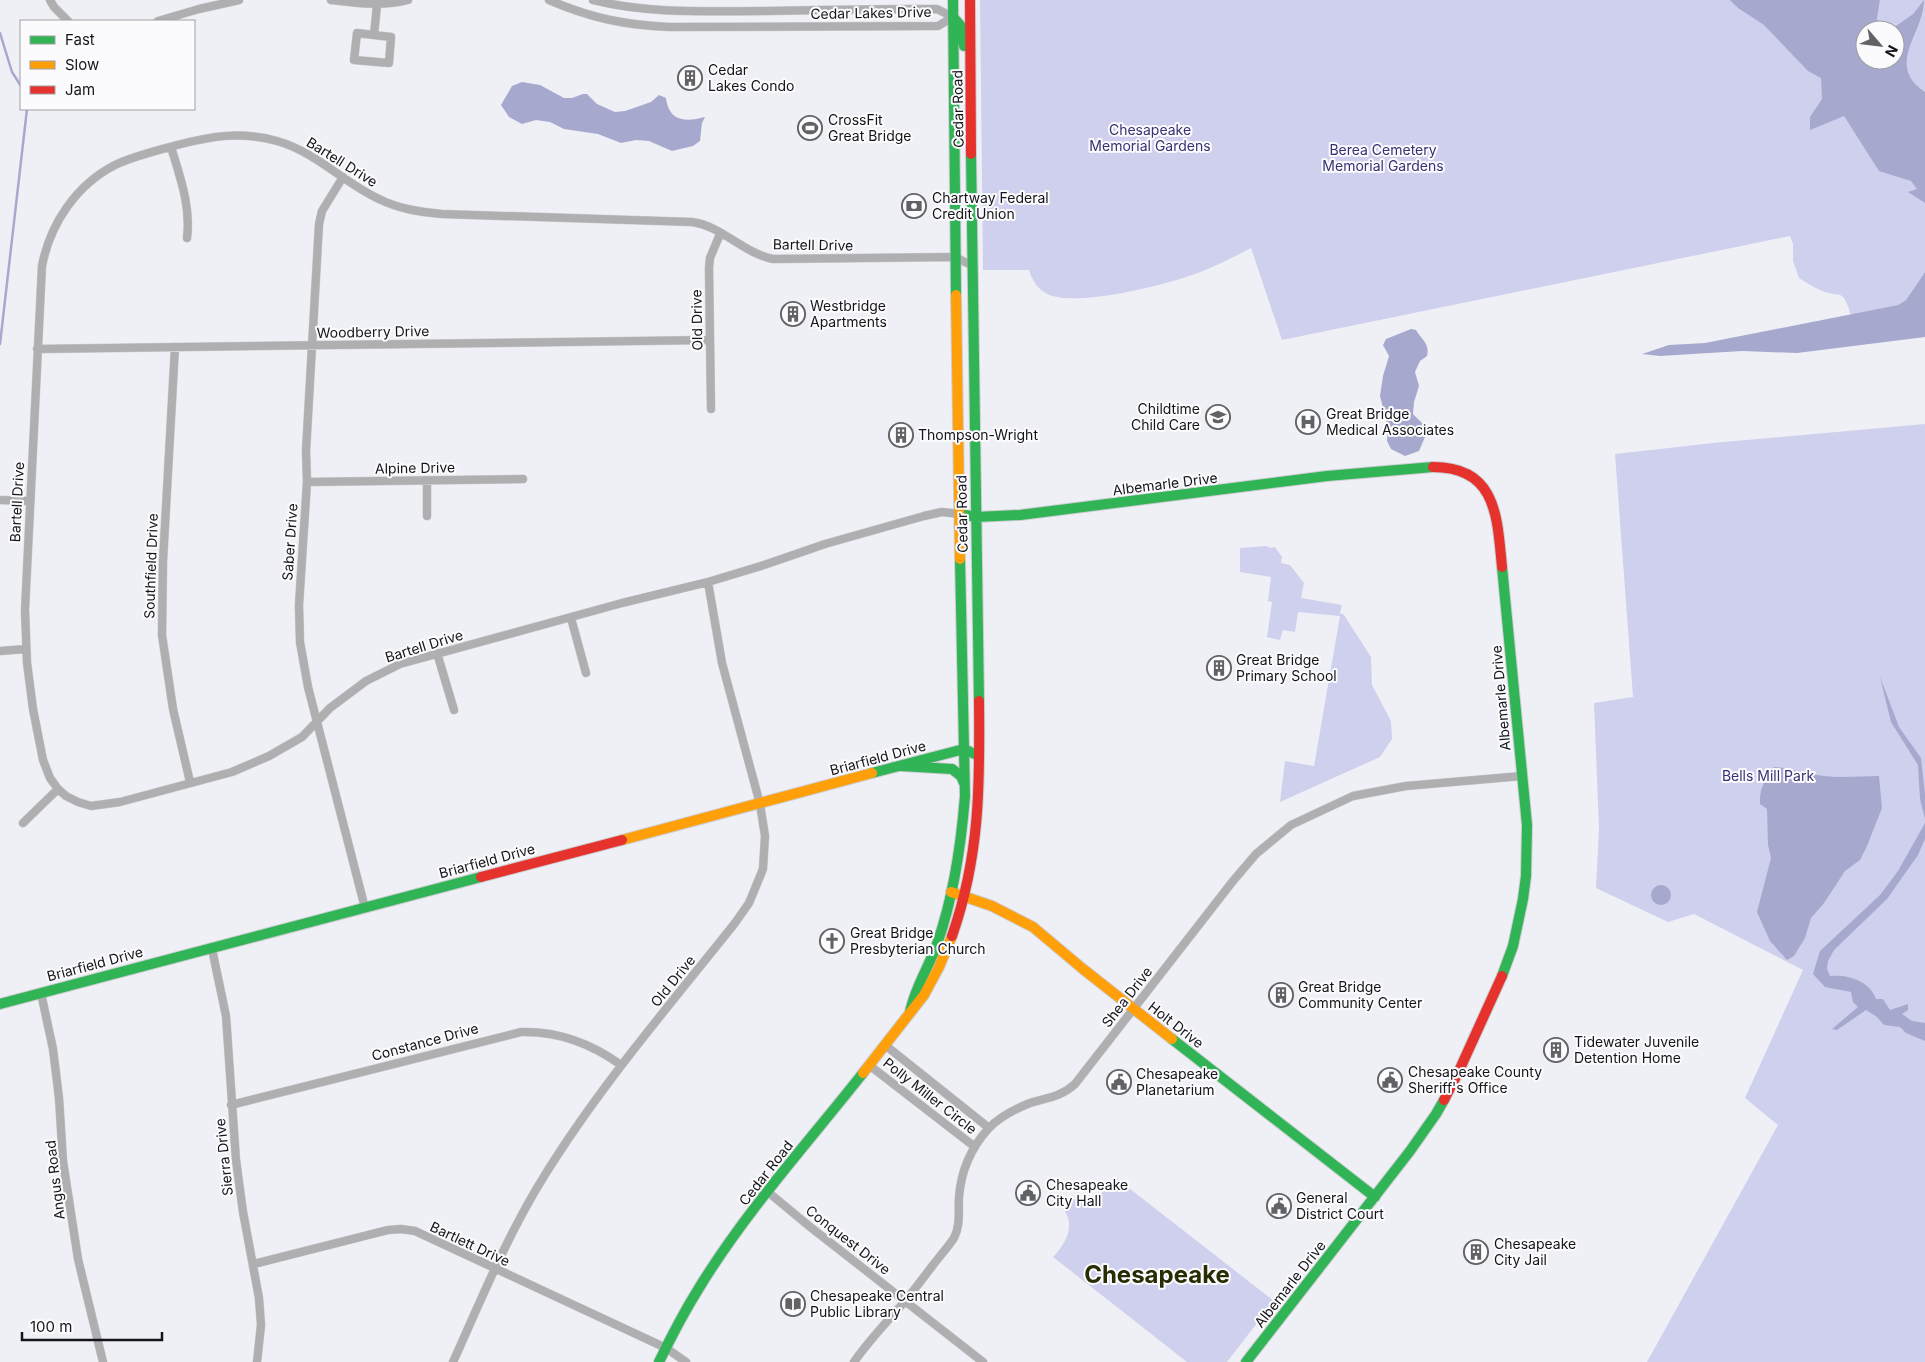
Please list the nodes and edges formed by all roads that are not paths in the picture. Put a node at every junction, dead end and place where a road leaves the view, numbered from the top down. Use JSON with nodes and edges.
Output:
{"nodes":[{"id":1,"x":50,"y":0,"type":"edge"},
{"id":2,"x":239,"y":0,"type":"edge"},
{"id":3,"x":331,"y":0,"type":"edge"},
{"id":4,"x":408,"y":0,"type":"edge"},
{"id":5,"x":549,"y":0,"type":"edge"},
{"id":6,"x":593,"y":0,"type":"edge"},
{"id":7,"x":953,"y":0,"type":"edge"},
{"id":8,"x":963,"y":0,"type":"edge"},
{"id":9,"x":970,"y":0,"type":"edge"},
{"id":10,"x":377,"y":5,"type":"junction"},
{"id":11,"x":953,"y":17,"type":"junction"},
{"id":12,"x":67,"y":20,"type":"edge"},
{"id":13,"x":161,"y":20,"type":"edge"},
{"id":14,"x":374,"y":35,"type":"junction"},
{"id":15,"x":170,"y":147,"type":"junction"},
{"id":16,"x":972,"y":157,"type":"junction"},
{"id":17,"x":343,"y":177,"type":"junction"},
{"id":18,"x":720,"y":234,"type":"junction"},
{"id":19,"x":187,"y":238,"type":"dead end"},
{"id":20,"x":956,"y":257,"type":"junction"},
{"id":21,"x":973,"y":266,"type":"junction"},
{"id":22,"x":709,"y":340,"type":"junction"},
{"id":23,"x":312,"y":346,"type":"junction"},
{"id":24,"x":175,"y":347,"type":"junction"},
{"id":25,"x":37,"y":349,"type":"junction"},
{"id":26,"x":711,"y":409,"type":"dead end"},
{"id":27,"x":523,"y":479,"type":"dead end"},
{"id":28,"x":427,"y":481,"type":"junction"},
{"id":29,"x":307,"y":482,"type":"junction"},
{"id":30,"x":0,"y":500,"type":"edge"},
{"id":31,"x":29,"y":501,"type":"junction"},
{"id":32,"x":960,"y":514,"type":"junction"},
{"id":33,"x":427,"y":516,"type":"dead end"},
{"id":34,"x":976,"y":517,"type":"junction"},
{"id":35,"x":708,"y":582,"type":"junction"},
{"id":36,"x":570,"y":618,"type":"junction"},
{"id":37,"x":26,"y":649,"type":"junction"},
{"id":38,"x":0,"y":651,"type":"edge"},
{"id":39,"x":437,"y":653,"type":"junction"},
{"id":40,"x":586,"y":673,"type":"dead end"},
{"id":41,"x":454,"y":710,"type":"dead end"},
{"id":42,"x":318,"y":721,"type":"junction"},
{"id":43,"x":964,"y":749,"type":"junction"},
{"id":44,"x":979,"y":756,"type":"junction"},
{"id":45,"x":901,"y":766,"type":"junction"},
{"id":46,"x":1522,"y":776,"type":"junction"},
{"id":47,"x":190,"y":782,"type":"junction"},
{"id":48,"x":964,"y":784,"type":"junction"},
{"id":49,"x":58,"y":789,"type":"junction"},
{"id":50,"x":760,"y":804,"type":"junction"},
{"id":51,"x":23,"y":823,"type":"dead end"},
{"id":52,"x":951,"y":892,"type":"junction"},
{"id":53,"x":965,"y":896,"type":"junction"},
{"id":54,"x":365,"y":908,"type":"junction"},
{"id":55,"x":212,"y":949,"type":"junction"},
{"id":56,"x":41,"y":993,"type":"junction"},
{"id":57,"x":0,"y":1004,"type":"edge"},
{"id":58,"x":1134,"y":1009,"type":"junction"},
{"id":59,"x":910,"y":1012,"type":"junction"},
{"id":60,"x":885,"y":1045,"type":"junction"},
{"id":61,"x":869,"y":1065,"type":"junction"},
{"id":62,"x":622,"y":1066,"type":"junction"},
{"id":63,"x":231,"y":1105,"type":"junction"},
{"id":64,"x":989,"y":1128,"type":"junction"},
{"id":65,"x":975,"y":1147,"type":"junction"},
{"id":66,"x":768,"y":1192,"type":"junction"},
{"id":67,"x":1375,"y":1197,"type":"junction"},
{"id":68,"x":254,"y":1264,"type":"junction"},
{"id":69,"x":495,"y":1269,"type":"junction"},
{"id":70,"x":905,"y":1301,"type":"junction"},
{"id":71,"x":666,"y":1348,"type":"junction"},
{"id":72,"x":104,"y":1362,"type":"edge"},
{"id":73,"x":257,"y":1362,"type":"edge"},
{"id":74,"x":453,"y":1362,"type":"edge"},
{"id":75,"x":659,"y":1362,"type":"edge"},
{"id":76,"x":686,"y":1362,"type":"edge"},
{"id":77,"x":854,"y":1362,"type":"edge"},
{"id":78,"x":984,"y":1362,"type":"edge"},
{"id":79,"x":1246,"y":1362,"type":"edge"}],
"edges":[{"from":1,"to":12,"type":"street"},
{"from":2,"to":13,"type":"street"},
{"from":3,"to":10,"type":"street"},
{"from":4,"to":10,"type":"street"},
{"from":5,"to":11,"type":"street","name":"Cedar Lakes Drive"},
{"from":6,"to":11,"type":"street","name":"Cedar Lakes Drive"},
{"from":7,"to":11,"type":"street","name":"Cedar Road"},
{"from":8,"to":11,"type":"street"},
{"from":9,"to":16,"type":"street","name":"Cedar Road"},
{"from":10,"to":14,"type":"street"},
{"from":11,"to":16,"type":"street"},
{"from":11,"to":20,"type":"street","name":"Cedar Road"},
{"from":14,"to":14,"type":"street"},
{"from":15,"to":17,"type":"street","name":"Bartell Drive"},
{"from":15,"to":19,"type":"street"},
{"from":15,"to":25,"type":"street","name":"Bartell Drive"},
{"from":16,"to":21,"type":"street","name":"Cedar Road"},
{"from":17,"to":18,"type":"street","name":"Bartell Drive"},
{"from":17,"to":23,"type":"street","name":"Saber Drive"},
{"from":18,"to":20,"type":"street","name":"Bartell Drive"},
{"from":18,"to":22,"type":"street","name":"Old Drive"},
{"from":20,"to":21,"type":"street","name":"Bartell Drive"},
{"from":20,"to":32,"type":"street","name":"Cedar Road"},
{"from":21,"to":34,"type":"street","name":"Cedar Road"},
{"from":22,"to":23,"type":"street","name":"Woodberry Drive"},
{"from":22,"to":26,"type":"street","name":"Old Drive"},
{"from":23,"to":24,"type":"street","name":"Woodberry Drive"},
{"from":23,"to":29,"type":"street","name":"Saber Drive"},
{"from":24,"to":25,"type":"street","name":"Woodberry Drive"},
{"from":24,"to":47,"type":"street","name":"Southfield Drive"},
{"from":25,"to":31,"type":"street","name":"Bartell Drive"},
{"from":27,"to":28,"type":"street","name":"Alpine Drive"},
{"from":28,"to":29,"type":"street","name":"Alpine Drive"},
{"from":28,"to":33,"type":"street"},
{"from":29,"to":42,"type":"street","name":"Saber Drive"},
{"from":30,"to":31,"type":"street"},
{"from":31,"to":37,"type":"street","name":"Bartell Drive"},
{"from":32,"to":34,"type":"street","name":"Albemarle Drive"},
{"from":32,"to":35,"type":"street","name":"Bartell Drive"},
{"from":32,"to":43,"type":"street","name":"Cedar Road"},
{"from":34,"to":44,"type":"street","name":"Cedar Road"},
{"from":34,"to":46,"type":"street","name":"Albemarle Drive"},
{"from":35,"to":36,"type":"street","name":"Bartell Drive"},
{"from":35,"to":50,"type":"street","name":"Old Drive"},
{"from":36,"to":39,"type":"street","name":"Bartell Drive"},
{"from":36,"to":40,"type":"street"},
{"from":37,"to":38,"type":"street"},
{"from":37,"to":49,"type":"street","name":"Bartell Drive"},
{"from":39,"to":41,"type":"street"},
{"from":39,"to":42,"type":"street","name":"Bartell Drive"},
{"from":42,"to":47,"type":"street","name":"Bartell Drive"},
{"from":42,"to":54,"type":"street","name":"Saber Drive"},
{"from":43,"to":44,"type":"street"},
{"from":43,"to":45,"type":"street","name":"Briarfield Drive"},
{"from":43,"to":48,"type":"street","name":"Cedar Road"},
{"from":44,"to":53,"type":"street","name":"Cedar Road"},
{"from":45,"to":48,"type":"street"},
{"from":45,"to":50,"type":"street","name":"Briarfield Drive"},
{"from":46,"to":58,"type":"street","name":"Shea Drive"},
{"from":46,"to":67,"type":"street","name":"Albemarle Drive"},
{"from":47,"to":49,"type":"street","name":"Bartell Drive"},
{"from":48,"to":52,"type":"street","name":"Cedar Road"},
{"from":49,"to":51,"type":"street"},
{"from":50,"to":54,"type":"street","name":"Briarfield Drive"},
{"from":50,"to":62,"type":"street","name":"Old Drive"},
{"from":52,"to":53,"type":"street","name":"Holt Drive"},
{"from":52,"to":59,"type":"street","name":"Cedar Road"},
{"from":53,"to":58,"type":"street","name":"Holt Drive"},
{"from":53,"to":59,"type":"street","name":"Cedar Road"},
{"from":54,"to":55,"type":"street","name":"Briarfield Drive"},
{"from":55,"to":56,"type":"street","name":"Briarfield Drive"},
{"from":55,"to":63,"type":"street","name":"Sierra Drive"},
{"from":56,"to":57,"type":"street","name":"Briarfield Drive"},
{"from":56,"to":72,"type":"street","name":"Angus Road"},
{"from":58,"to":64,"type":"street","name":"Shea Drive"},
{"from":58,"to":67,"type":"street","name":"Holt Drive"},
{"from":59,"to":60,"type":"street","name":"Cedar Road"},
{"from":60,"to":61,"type":"street","name":"Cedar Road"},
{"from":60,"to":64,"type":"street","name":"Polly Miller Circle"},
{"from":61,"to":65,"type":"street","name":"Polly Miller Circle"},
{"from":61,"to":66,"type":"street","name":"Cedar Road"},
{"from":62,"to":63,"type":"street","name":"Constance Drive"},
{"from":62,"to":69,"type":"street","name":"Old Drive"},
{"from":63,"to":68,"type":"street","name":"Sierra Drive"},
{"from":64,"to":65,"type":"street","name":"Shea Drive"},
{"from":65,"to":70,"type":"street","name":"Shea Drive"},
{"from":66,"to":70,"type":"street","name":"Conquest Drive"},
{"from":66,"to":71,"type":"street","name":"Cedar Road"},
{"from":67,"to":79,"type":"street","name":"Albemarle Drive"},
{"from":68,"to":69,"type":"street","name":"Bartlett Drive"},
{"from":68,"to":73,"type":"street","name":"Sierra Drive"},
{"from":69,"to":71,"type":"street","name":"Bartlett Drive"},
{"from":69,"to":74,"type":"street","name":"Old Drive"},
{"from":70,"to":77,"type":"street","name":"Shea Drive"},
{"from":70,"to":78,"type":"street","name":"Conquest Drive"},
{"from":71,"to":75,"type":"street","name":"Cedar Road"},
{"from":71,"to":76,"type":"street","name":"Bartlett Drive"}]}
